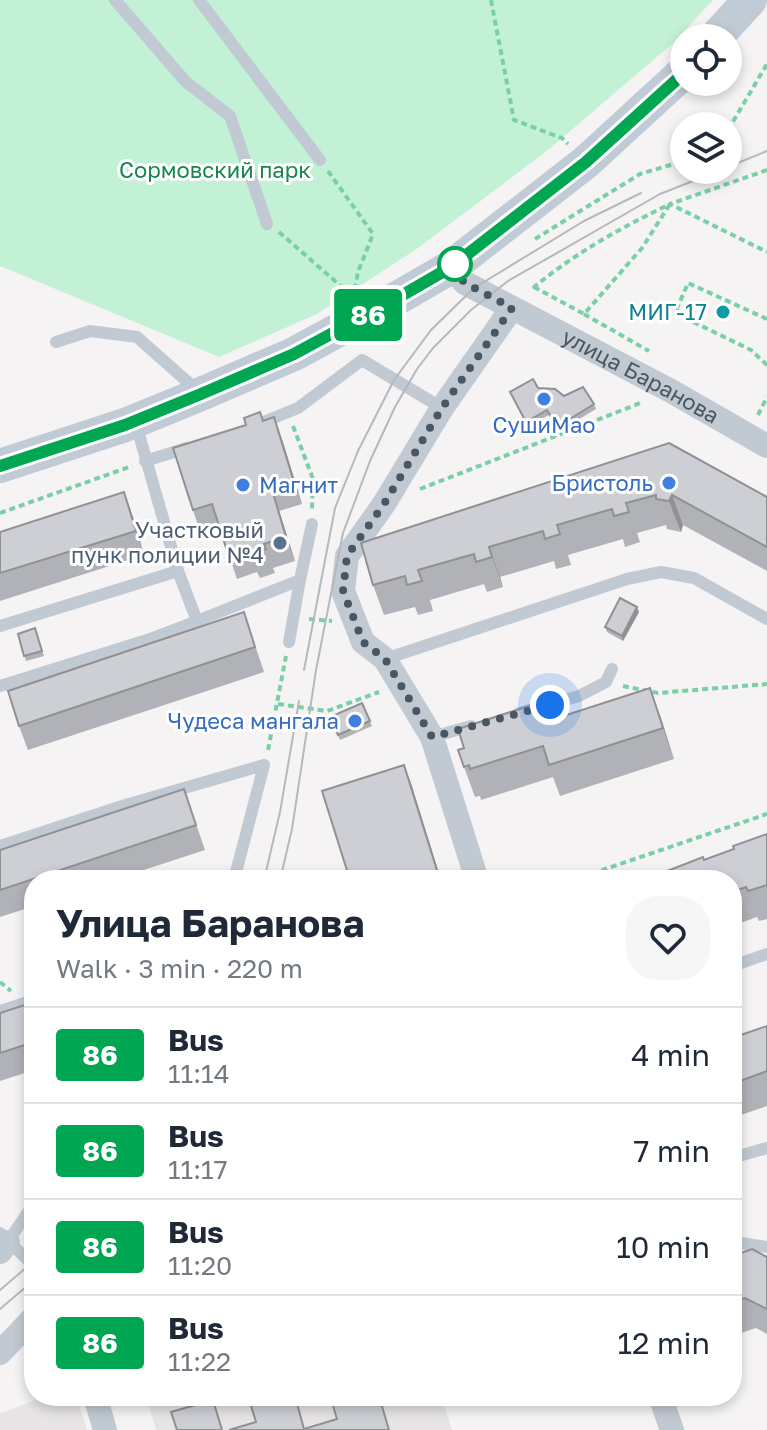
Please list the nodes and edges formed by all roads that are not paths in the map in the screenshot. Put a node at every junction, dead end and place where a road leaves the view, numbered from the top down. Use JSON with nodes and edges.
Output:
{"nodes":[{"id":1,"x":115,"y":0,"type":"edge"},
{"id":2,"x":199,"y":0,"type":"edge"},
{"id":3,"x":750,"y":0,"type":"edge"},
{"id":4,"x":728,"y":24,"type":"edge"},
{"id":5,"x":670,"y":85,"type":"edge"},
{"id":6,"x":320,"y":160,"type":"road end"},
{"id":7,"x":267,"y":224,"type":"road end"},
{"id":8,"x":451,"y":267,"type":"junction"},
{"id":9,"x":512,"y":308,"type":"junction"},
{"id":10,"x":56,"y":342,"type":"dead end"},
{"id":11,"x":201,"y":394,"type":"junction"},
{"id":12,"x":442,"y":408,"type":"junction"},
{"id":13,"x":135,"y":421,"type":"junction"},
{"id":14,"x":242,"y":430,"type":"edge"},
{"id":15,"x":760,"y":436,"type":"edge"},
{"id":16,"x":200,"y":443,"type":"edge"},
{"id":17,"x":145,"y":461,"type":"junction"},
{"id":18,"x":0,"y":466,"type":"edge"},
{"id":19,"x":312,"y":524,"type":"road end"},
{"id":20,"x":178,"y":571,"type":"junction"},
{"id":21,"x":300,"y":580,"type":"junction"},
{"id":22,"x":767,"y":619,"type":"edge"},
{"id":23,"x":197,"y":621,"type":"junction"},
{"id":24,"x":0,"y":626,"type":"edge"},
{"id":25,"x":289,"y":642,"type":"road end"},
{"id":26,"x":385,"y":659,"type":"junction"},
{"id":27,"x":612,"y":669,"type":"dead end"},
{"id":28,"x":0,"y":686,"type":"edge"},
{"id":29,"x":505,"y":717,"type":"edge"},
{"id":30,"x":491,"y":721,"type":"edge"},
{"id":31,"x":432,"y":737,"type":"junction"},
{"id":32,"x":0,"y":846,"type":"edge"},
{"id":33,"x":237,"y":870,"type":"edge"},
{"id":34,"x":474,"y":870,"type":"edge"},
{"id":35,"x":767,"y":954,"type":"edge"},
{"id":36,"x":742,"y":963,"type":"edge"},
{"id":37,"x":24,"y":1003,"type":"edge"},
{"id":38,"x":0,"y":1011,"type":"edge"},
{"id":39,"x":767,"y":1148,"type":"edge"},
{"id":40,"x":742,"y":1155,"type":"edge"},
{"id":41,"x":24,"y":1216,"type":"edge"},
{"id":42,"x":3,"y":1242,"type":"edge"},
{"id":43,"x":742,"y":1243,"type":"edge"},
{"id":44,"x":767,"y":1247,"type":"edge"},
{"id":45,"x":24,"y":1258,"type":"edge"},
{"id":46,"x":24,"y":1328,"type":"edge"},
{"id":47,"x":0,"y":1353,"type":"edge"},
{"id":48,"x":98,"y":1406,"type":"edge"},
{"id":49,"x":664,"y":1406,"type":"edge"},
{"id":50,"x":105,"y":1430,"type":"edge"},
{"id":51,"x":672,"y":1430,"type":"edge"}],
"edges":[{"from":1,"to":7,"type":"lane"},
{"from":2,"to":6,"type":"lane"},
{"from":3,"to":4,"type":"main road"},
{"from":5,"to":8,"type":"main road"},
{"from":8,"to":9,"type":"street","name":"улица Баранова"},
{"from":8,"to":11,"type":"main road"},
{"from":9,"to":12,"type":"street"},
{"from":9,"to":15,"type":"street","name":"улица Баранова"},
{"from":10,"to":11,"type":"lane"},
{"from":11,"to":13,"type":"main road"},
{"from":12,"to":14,"type":"lane"},
{"from":12,"to":26,"type":"street"},
{"from":13,"to":17,"type":"lane"},
{"from":13,"to":18,"type":"main road"},
{"from":16,"to":17,"type":"lane"},
{"from":17,"to":20,"type":"lane"},
{"from":19,"to":21,"type":"lane"},
{"from":20,"to":23,"type":"lane"},
{"from":20,"to":24,"type":"lane"},
{"from":21,"to":23,"type":"lane"},
{"from":21,"to":25,"type":"lane"},
{"from":22,"to":26,"type":"lane"},
{"from":23,"to":28,"type":"lane"},
{"from":26,"to":31,"type":"street"},
{"from":27,"to":29,"type":"lane"},
{"from":30,"to":31,"type":"lane"},
{"from":31,"to":34,"type":"street"},
{"from":32,"to":33,"type":"lane"},
{"from":35,"to":36,"type":"lane"},
{"from":37,"to":38,"type":"lane"},
{"from":39,"to":40,"type":"lane"},
{"from":41,"to":42,"type":"lane"},
{"from":42,"to":45,"type":"lane"},
{"from":43,"to":44,"type":"lane"},
{"from":46,"to":47,"type":"street"},
{"from":48,"to":50,"type":"street"},
{"from":49,"to":51,"type":"street"}]}
